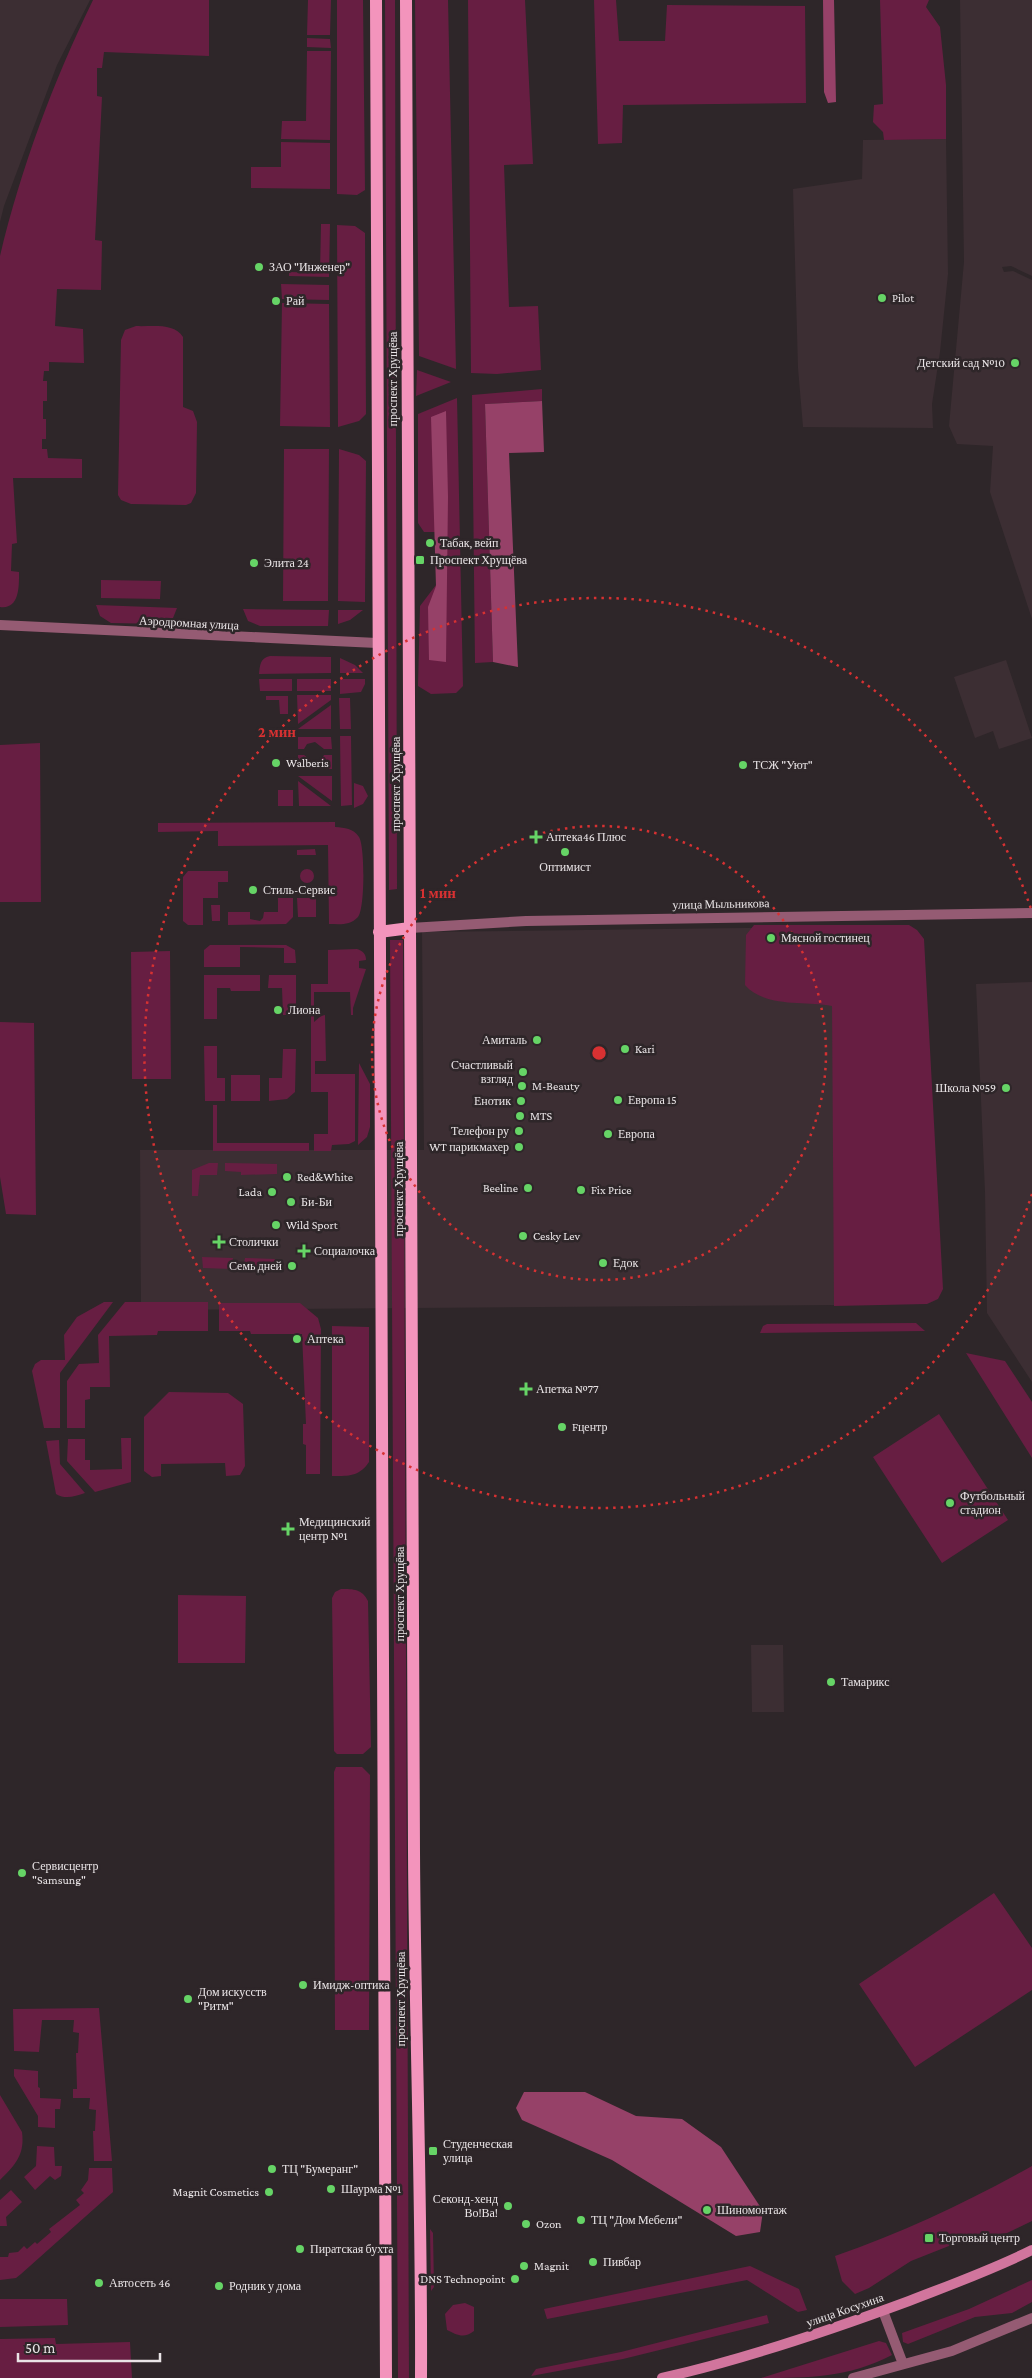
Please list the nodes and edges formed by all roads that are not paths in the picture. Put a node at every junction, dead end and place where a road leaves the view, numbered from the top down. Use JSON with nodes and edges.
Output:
{"nodes":[{"id":1,"x":376,"y":0,"type":"edge"},
{"id":2,"x":406,"y":0,"type":"edge"},
{"id":3,"x":0,"y":625,"type":"edge"},
{"id":4,"x":377,"y":643,"type":"junction"},
{"id":5,"x":1032,"y":912,"type":"edge"},
{"id":6,"x":410,"y":928,"type":"junction"},
{"id":7,"x":379,"y":932,"type":"junction"},
{"id":8,"x":1032,"y":2250,"type":"edge"},
{"id":9,"x":883,"y":2310,"type":"junction"},
{"id":10,"x":1032,"y":2318,"type":"edge"},
{"id":11,"x":903,"y":2364,"type":"junction"},
{"id":12,"x":386,"y":2378,"type":"edge"},
{"id":13,"x":421,"y":2378,"type":"edge"},
{"id":14,"x":662,"y":2378,"type":"edge"},
{"id":15,"x":853,"y":2378,"type":"edge"}],
"edges":[{"from":1,"to":4,"type":"main road","name":"проспект Хрущёва"},
{"from":2,"to":6,"type":"main road","name":"проспект Хрущёва"},
{"from":3,"to":4,"type":"street","name":"Аэродромная улица"},
{"from":4,"to":7,"type":"main road","name":"проспект Хрущёва"},
{"from":5,"to":6,"type":"street","name":"улица Мыльникова"},
{"from":6,"to":7,"type":"main road"},
{"from":6,"to":13,"type":"main road","name":"проспект Хрущёва"},
{"from":7,"to":12,"type":"main road","name":"проспект Хрущёва"},
{"from":8,"to":9,"type":"main road","name":"улица Косухина"},
{"from":9,"to":11,"type":"street"},
{"from":9,"to":14,"type":"main road","name":"улица Косухина"},
{"from":10,"to":11,"type":"street"},
{"from":11,"to":15,"type":"street"}]}
